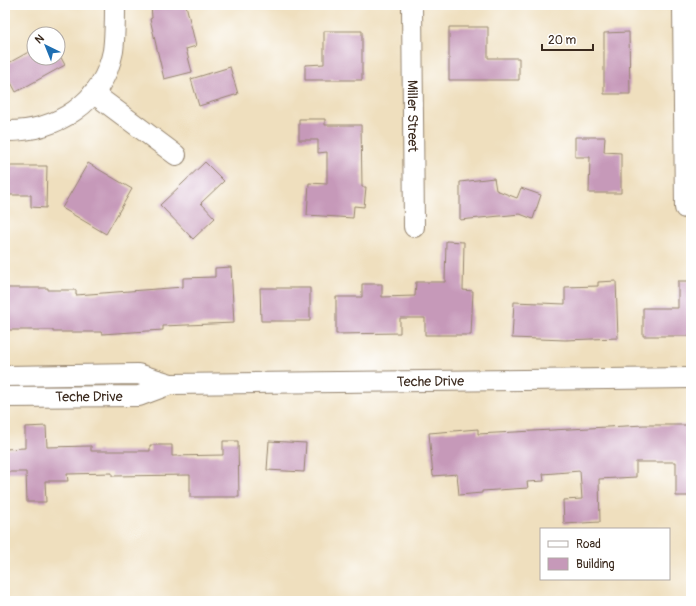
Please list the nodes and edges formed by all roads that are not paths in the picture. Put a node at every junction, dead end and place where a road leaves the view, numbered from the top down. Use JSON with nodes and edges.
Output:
{"nodes":[{"id":1,"x":115,"y":5,"type":"edge"},
{"id":2,"x":412,"y":5,"type":"edge"},
{"id":3,"x":683,"y":5,"type":"edge"},
{"id":4,"x":93,"y":93,"type":"junction"},
{"id":5,"x":5,"y":131,"type":"edge"},
{"id":6,"x":176,"y":155,"type":"dead end"},
{"id":7,"x":685,"y":208,"type":"dead end"},
{"id":8,"x":414,"y":227,"type":"dead end"},
{"id":9,"x":5,"y":376,"type":"edge"},
{"id":10,"x":691,"y":378,"type":"edge"},
{"id":11,"x":171,"y":384,"type":"junction"},
{"id":12,"x":5,"y":397,"type":"edge"}],
"edges":[{"from":1,"to":4,"type":"street"},
{"from":2,"to":8,"type":"street","name":"Miller Street"},
{"from":3,"to":7,"type":"street"},
{"from":4,"to":5,"type":"street"},
{"from":4,"to":6,"type":"street"},
{"from":9,"to":11,"type":"street","name":"Teche Drive"},
{"from":10,"to":11,"type":"street","name":"Teche Drive"},
{"from":11,"to":12,"type":"street","name":"Teche Drive"}]}
